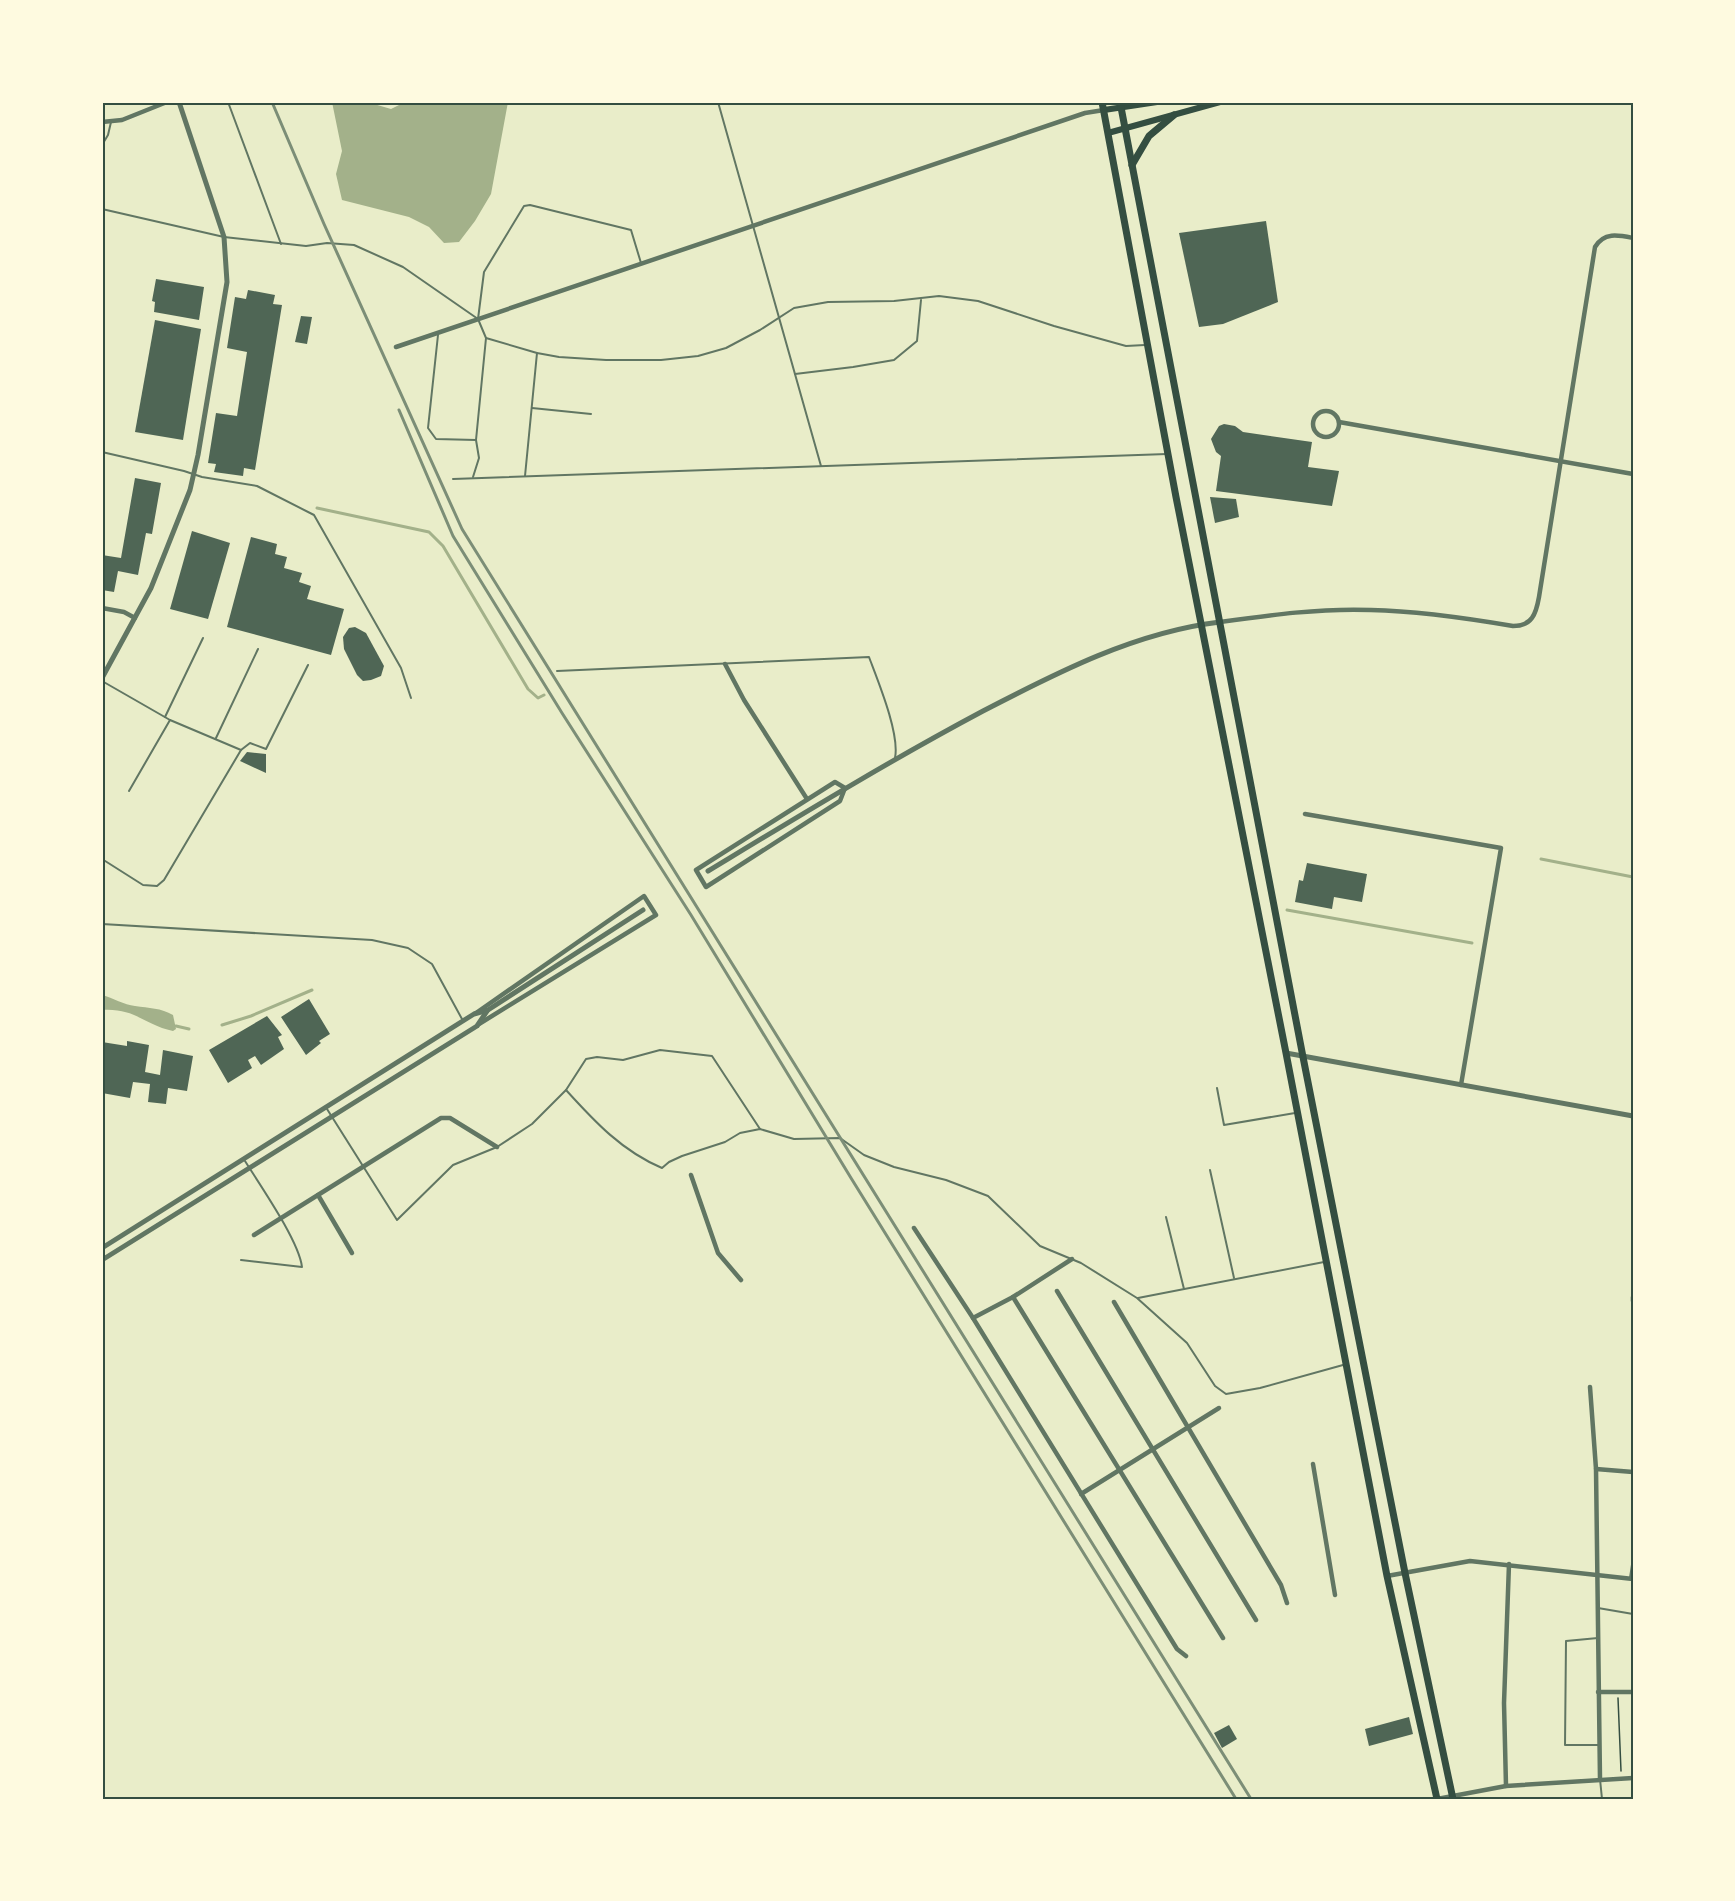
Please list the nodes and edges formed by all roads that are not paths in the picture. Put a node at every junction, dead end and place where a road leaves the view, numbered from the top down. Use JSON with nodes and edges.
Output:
{"nodes":[{"id":1,"x":166,"y":102,"type":"edge"},
{"id":2,"x":179,"y":102,"type":"edge"},
{"id":3,"x":228,"y":102,"type":"edge"},
{"id":4,"x":718,"y":102,"type":"edge"},
{"id":5,"x":1102,"y":102,"type":"edge"},
{"id":6,"x":1157,"y":102,"type":"edge"},
{"id":7,"x":1220,"y":102,"type":"edge"},
{"id":8,"x":1120,"y":105,"type":"edge"},
{"id":9,"x":1104,"y":110,"type":"junction"},
{"id":10,"x":1174,"y":115,"type":"junction"},
{"id":11,"x":102,"y":122,"type":"edge"},
{"id":12,"x":111,"y":122,"type":"junction"},
{"id":13,"x":1125,"y":130,"type":"junction"},
{"id":14,"x":1108,"y":133,"type":"junction"},
{"id":15,"x":102,"y":145,"type":"edge"},
{"id":16,"x":1132,"y":165,"type":"junction"},
{"id":17,"x":102,"y":209,"type":"edge"},
{"id":18,"x":753,"y":225,"type":"junction"},
{"id":19,"x":224,"y":237,"type":"junction"},
{"id":20,"x":1633,"y":238,"type":"edge"},
{"id":21,"x":281,"y":244,"type":"junction"},
{"id":22,"x":641,"y":263,"type":"junction"},
{"id":23,"x":921,"y":299,"type":"junction"},
{"id":24,"x":778,"y":316,"type":"junction"},
{"id":25,"x":478,"y":319,"type":"junction"},
{"id":26,"x":438,"y":332,"type":"junction"},
{"id":27,"x":486,"y":338,"type":"junction"},
{"id":28,"x":1148,"y":345,"type":"junction"},
{"id":29,"x":396,"y":347,"type":"dead end"},
{"id":30,"x":537,"y":353,"type":"junction"},
{"id":31,"x":795,"y":374,"type":"junction"},
{"id":32,"x":532,"y":408,"type":"junction"},
{"id":33,"x":591,"y":414,"type":"dead end"},
{"id":34,"x":1339,"y":422,"type":"junction"},
{"id":35,"x":476,"y":440,"type":"junction"},
{"id":36,"x":102,"y":452,"type":"edge"},
{"id":37,"x":1169,"y":454,"type":"junction"},
{"id":38,"x":1561,"y":463,"type":"junction"},
{"id":39,"x":820,"y":466,"type":"junction"},
{"id":40,"x":195,"y":474,"type":"junction"},
{"id":41,"x":1633,"y":474,"type":"edge"},
{"id":42,"x":525,"y":476,"type":"junction"},
{"id":43,"x":473,"y":477,"type":"junction"},
{"id":44,"x":453,"y":479,"type":"dead end"},
{"id":45,"x":102,"y":608,"type":"edge"},
{"id":46,"x":135,"y":618,"type":"junction"},
{"id":47,"x":1220,"y":622,"type":"junction"},
{"id":48,"x":1201,"y":624,"type":"junction"},
{"id":49,"x":203,"y":638,"type":"dead end"},
{"id":50,"x":258,"y":649,"type":"dead end"},
{"id":51,"x":725,"y":664,"type":"junction"},
{"id":52,"x":308,"y":665,"type":"dead end"},
{"id":53,"x":557,"y":671,"type":"dead end"},
{"id":54,"x":102,"y":680,"type":"edge"},
{"id":55,"x":411,"y":698,"type":"dead end"},
{"id":56,"x":165,"y":717,"type":"junction"},
{"id":57,"x":170,"y":720,"type":"junction"},
{"id":58,"x":216,"y":738,"type":"junction"},
{"id":59,"x":241,"y":750,"type":"junction"},
{"id":60,"x":894,"y":760,"type":"junction"},
{"id":61,"x":845,"y":788,"type":"junction"},
{"id":62,"x":129,"y":791,"type":"dead end"},
{"id":63,"x":807,"y":799,"type":"junction"},
{"id":64,"x":1305,"y":814,"type":"dead end"},
{"id":65,"x":102,"y":859,"type":"edge"},
{"id":66,"x":708,"y":871,"type":"dead end"},
{"id":67,"x":643,"y":910,"type":"dead end"},
{"id":68,"x":102,"y":924,"type":"edge"},
{"id":69,"x":488,"y":1010,"type":"junction"},
{"id":70,"x":474,"y":1014,"type":"junction"},
{"id":71,"x":463,"y":1022,"type":"junction"},
{"id":72,"x":477,"y":1026,"type":"junction"},
{"id":73,"x":1286,"y":1053,"type":"junction"},
{"id":74,"x":1303,"y":1057,"type":"junction"},
{"id":75,"x":1461,"y":1085,"type":"junction"},
{"id":76,"x":1217,"y":1088,"type":"dead end"},
{"id":77,"x":566,"y":1090,"type":"junction"},
{"id":78,"x":325,"y":1106,"type":"junction"},
{"id":79,"x":1298,"y":1113,"type":"junction"},
{"id":80,"x":332,"y":1116,"type":"junction"},
{"id":81,"x":1633,"y":1116,"type":"edge"},
{"id":82,"x":760,"y":1129,"type":"junction"},
{"id":83,"x":497,"y":1147,"type":"junction"},
{"id":84,"x":243,"y":1158,"type":"junction"},
{"id":85,"x":364,"y":1166,"type":"junction"},
{"id":86,"x":250,"y":1169,"type":"junction"},
{"id":87,"x":1210,"y":1170,"type":"dead end"},
{"id":88,"x":691,"y":1175,"type":"dead end"},
{"id":89,"x":318,"y":1195,"type":"junction"},
{"id":90,"x":1166,"y":1217,"type":"dead end"},
{"id":91,"x":281,"y":1219,"type":"junction"},
{"id":92,"x":914,"y":1228,"type":"dead end"},
{"id":93,"x":254,"y":1235,"type":"dead end"},
{"id":94,"x":102,"y":1248,"type":"edge"},
{"id":95,"x":352,"y":1253,"type":"dead end"},
{"id":96,"x":1072,"y":1259,"type":"junction"},
{"id":97,"x":102,"y":1260,"type":"edge"},
{"id":98,"x":240,"y":1260,"type":"dead end"},
{"id":99,"x":1326,"y":1262,"type":"junction"},
{"id":100,"x":741,"y":1280,"type":"dead end"},
{"id":101,"x":1234,"y":1280,"type":"junction"},
{"id":102,"x":1184,"y":1289,"type":"junction"},
{"id":103,"x":1057,"y":1291,"type":"dead end"},
{"id":104,"x":1013,"y":1297,"type":"junction"},
{"id":105,"x":1137,"y":1298,"type":"junction"},
{"id":106,"x":1114,"y":1302,"type":"dead end"},
{"id":107,"x":973,"y":1318,"type":"junction"},
{"id":108,"x":1346,"y":1364,"type":"junction"},
{"id":109,"x":1590,"y":1387,"type":"dead end"},
{"id":110,"x":1219,"y":1408,"type":"dead end"},
{"id":111,"x":1187,"y":1427,"type":"junction"},
{"id":112,"x":1154,"y":1449,"type":"junction"},
{"id":113,"x":1313,"y":1464,"type":"dead end"},
{"id":114,"x":1596,"y":1469,"type":"junction"},
{"id":115,"x":1120,"y":1470,"type":"junction"},
{"id":116,"x":1633,"y":1472,"type":"edge"},
{"id":117,"x":1081,"y":1494,"type":"junction"},
{"id":118,"x":1633,"y":1558,"type":"edge"},
{"id":119,"x":1509,"y":1564,"type":"junction"},
{"id":120,"x":1405,"y":1573,"type":"junction"},
{"id":121,"x":1598,"y":1574,"type":"junction"},
{"id":122,"x":1387,"y":1576,"type":"junction"},
{"id":123,"x":1632,"y":1579,"type":"edge"},
{"id":124,"x":1335,"y":1595,"type":"dead end"},
{"id":125,"x":1287,"y":1603,"type":"dead end"},
{"id":126,"x":1598,"y":1608,"type":"junction"},
{"id":127,"x":1633,"y":1614,"type":"edge"},
{"id":128,"x":1256,"y":1620,"type":"dead end"},
{"id":129,"x":1223,"y":1638,"type":"dead end"},
{"id":130,"x":1598,"y":1638,"type":"junction"},
{"id":131,"x":1186,"y":1656,"type":"dead end"},
{"id":132,"x":1598,"y":1692,"type":"junction"},
{"id":133,"x":1633,"y":1692,"type":"edge"},
{"id":134,"x":1599,"y":1745,"type":"junction"},
{"id":135,"x":1633,"y":1778,"type":"edge"},
{"id":136,"x":1600,"y":1779,"type":"junction"},
{"id":137,"x":1506,"y":1786,"type":"junction"},
{"id":138,"x":1452,"y":1797,"type":"edge"},
{"id":139,"x":1437,"y":1799,"type":"edge"},
{"id":140,"x":1602,"y":1799,"type":"edge"}],
"edges":[{"from":1,"to":12,"type":"street"},
{"from":2,"to":19,"type":"street"},
{"from":3,"to":21,"type":"lane"},
{"from":4,"to":18,"type":"lane"},
{"from":5,"to":9,"type":"main road"},
{"from":6,"to":8,"type":"main road"},
{"from":7,"to":10,"type":"main road"},
{"from":8,"to":9,"type":"main road"},
{"from":8,"to":13,"type":"main road"},
{"from":9,"to":14,"type":"main road"},
{"from":9,"to":18,"type":"street"},
{"from":10,"to":13,"type":"main road"},
{"from":10,"to":16,"type":"main road"},
{"from":11,"to":12,"type":"street"},
{"from":12,"to":15,"type":"lane"},
{"from":13,"to":14,"type":"main road"},
{"from":13,"to":16,"type":"main road"},
{"from":14,"to":28,"type":"main road"},
{"from":16,"to":47,"type":"main road"},
{"from":17,"to":19,"type":"lane"},
{"from":18,"to":22,"type":"street"},
{"from":18,"to":24,"type":"lane"},
{"from":19,"to":21,"type":"lane"},
{"from":19,"to":40,"type":"street"},
{"from":20,"to":38,"type":"street"},
{"from":21,"to":25,"type":"lane"},
{"from":22,"to":25,"type":"street"},
{"from":22,"to":25,"type":"lane"},
{"from":23,"to":24,"type":"lane"},
{"from":23,"to":28,"type":"lane"},
{"from":23,"to":31,"type":"lane"},
{"from":24,"to":30,"type":"lane"},
{"from":24,"to":31,"type":"lane"},
{"from":25,"to":26,"type":"street"},
{"from":25,"to":27,"type":"lane"},
{"from":26,"to":29,"type":"street"},
{"from":26,"to":35,"type":"lane"},
{"from":27,"to":30,"type":"lane"},
{"from":27,"to":35,"type":"lane"},
{"from":28,"to":37,"type":"main road"},
{"from":30,"to":32,"type":"lane"},
{"from":31,"to":39,"type":"lane"},
{"from":32,"to":33,"type":"lane"},
{"from":32,"to":42,"type":"lane"},
{"from":34,"to":34,"type":"street"},
{"from":34,"to":38,"type":"street"},
{"from":35,"to":43,"type":"lane"},
{"from":36,"to":40,"type":"lane"},
{"from":37,"to":39,"type":"lane"},
{"from":37,"to":48,"type":"main road"},
{"from":38,"to":41,"type":"street"},
{"from":38,"to":47,"type":"street"},
{"from":39,"to":42,"type":"lane"},
{"from":40,"to":46,"type":"street"},
{"from":40,"to":55,"type":"lane"},
{"from":42,"to":43,"type":"lane"},
{"from":43,"to":44,"type":"lane"},
{"from":45,"to":46,"type":"street"},
{"from":46,"to":54,"type":"street"},
{"from":47,"to":48,"type":"street"},
{"from":47,"to":74,"type":"main road"},
{"from":48,"to":60,"type":"street"},
{"from":48,"to":73,"type":"main road"},
{"from":49,"to":56,"type":"lane"},
{"from":50,"to":58,"type":"lane"},
{"from":51,"to":53,"type":"lane"},
{"from":51,"to":60,"type":"lane"},
{"from":51,"to":63,"type":"street"},
{"from":52,"to":59,"type":"lane"},
{"from":54,"to":56,"type":"lane"},
{"from":56,"to":57,"type":"lane"},
{"from":57,"to":58,"type":"lane"},
{"from":57,"to":62,"type":"lane"},
{"from":58,"to":59,"type":"lane"},
{"from":59,"to":65,"type":"lane"},
{"from":60,"to":61,"type":"street"},
{"from":61,"to":63,"type":"street"},
{"from":61,"to":63,"type":"street"},
{"from":61,"to":66,"type":"street"},
{"from":64,"to":75,"type":"street"},
{"from":67,"to":69,"type":"street"},
{"from":68,"to":71,"type":"lane"},
{"from":69,"to":70,"type":"street"},
{"from":69,"to":72,"type":"street"},
{"from":70,"to":71,"type":"street"},
{"from":70,"to":72,"type":"street"},
{"from":71,"to":78,"type":"street"},
{"from":72,"to":80,"type":"street"},
{"from":73,"to":74,"type":"street"},
{"from":73,"to":79,"type":"main road"},
{"from":74,"to":75,"type":"street"},
{"from":74,"to":120,"type":"main road"},
{"from":75,"to":81,"type":"street"},
{"from":76,"to":79,"type":"lane"},
{"from":77,"to":82,"type":"lane"},
{"from":77,"to":82,"type":"lane"},
{"from":77,"to":83,"type":"lane"},
{"from":78,"to":80,"type":"lane"},
{"from":78,"to":84,"type":"street"},
{"from":79,"to":99,"type":"main road"},
{"from":80,"to":85,"type":"lane"},
{"from":80,"to":86,"type":"street"},
{"from":82,"to":96,"type":"lane"},
{"from":83,"to":85,"type":"street"},
{"from":83,"to":85,"type":"lane"},
{"from":84,"to":86,"type":"lane"},
{"from":84,"to":94,"type":"street"},
{"from":85,"to":89,"type":"street"},
{"from":86,"to":91,"type":"lane"},
{"from":86,"to":97,"type":"street"},
{"from":87,"to":101,"type":"lane"},
{"from":88,"to":100,"type":"street"},
{"from":89,"to":91,"type":"street"},
{"from":89,"to":95,"type":"street"},
{"from":90,"to":102,"type":"lane"},
{"from":91,"to":93,"type":"street"},
{"from":91,"to":98,"type":"lane"},
{"from":92,"to":107,"type":"street"},
{"from":96,"to":104,"type":"street"},
{"from":96,"to":105,"type":"lane"},
{"from":99,"to":101,"type":"lane"},
{"from":99,"to":108,"type":"main road"},
{"from":101,"to":102,"type":"lane"},
{"from":102,"to":105,"type":"lane"},
{"from":103,"to":112,"type":"street"},
{"from":104,"to":107,"type":"street"},
{"from":104,"to":115,"type":"street"},
{"from":105,"to":108,"type":"lane"},
{"from":106,"to":111,"type":"street"},
{"from":107,"to":117,"type":"street"},
{"from":108,"to":122,"type":"main road"},
{"from":109,"to":114,"type":"street"},
{"from":110,"to":111,"type":"street"},
{"from":111,"to":112,"type":"street"},
{"from":111,"to":125,"type":"street"},
{"from":112,"to":115,"type":"street"},
{"from":112,"to":128,"type":"street"},
{"from":113,"to":124,"type":"street"},
{"from":114,"to":116,"type":"street"},
{"from":114,"to":121,"type":"street"},
{"from":115,"to":117,"type":"street"},
{"from":115,"to":129,"type":"street"},
{"from":117,"to":131,"type":"street"},
{"from":118,"to":123,"type":"lane"},
{"from":119,"to":120,"type":"street"},
{"from":119,"to":121,"type":"street"},
{"from":119,"to":137,"type":"street"},
{"from":120,"to":122,"type":"street"},
{"from":120,"to":138,"type":"main road"},
{"from":121,"to":123,"type":"street"},
{"from":121,"to":126,"type":"street"},
{"from":122,"to":139,"type":"main road"},
{"from":126,"to":127,"type":"lane"},
{"from":126,"to":130,"type":"street"},
{"from":130,"to":132,"type":"street"},
{"from":130,"to":134,"type":"lane"},
{"from":132,"to":133,"type":"street"},
{"from":132,"to":134,"type":"street"},
{"from":134,"to":136,"type":"street"},
{"from":135,"to":136,"type":"street"},
{"from":136,"to":137,"type":"street"},
{"from":136,"to":140,"type":"lane"},
{"from":137,"to":138,"type":"street"},
{"from":138,"to":139,"type":"street"}]}
